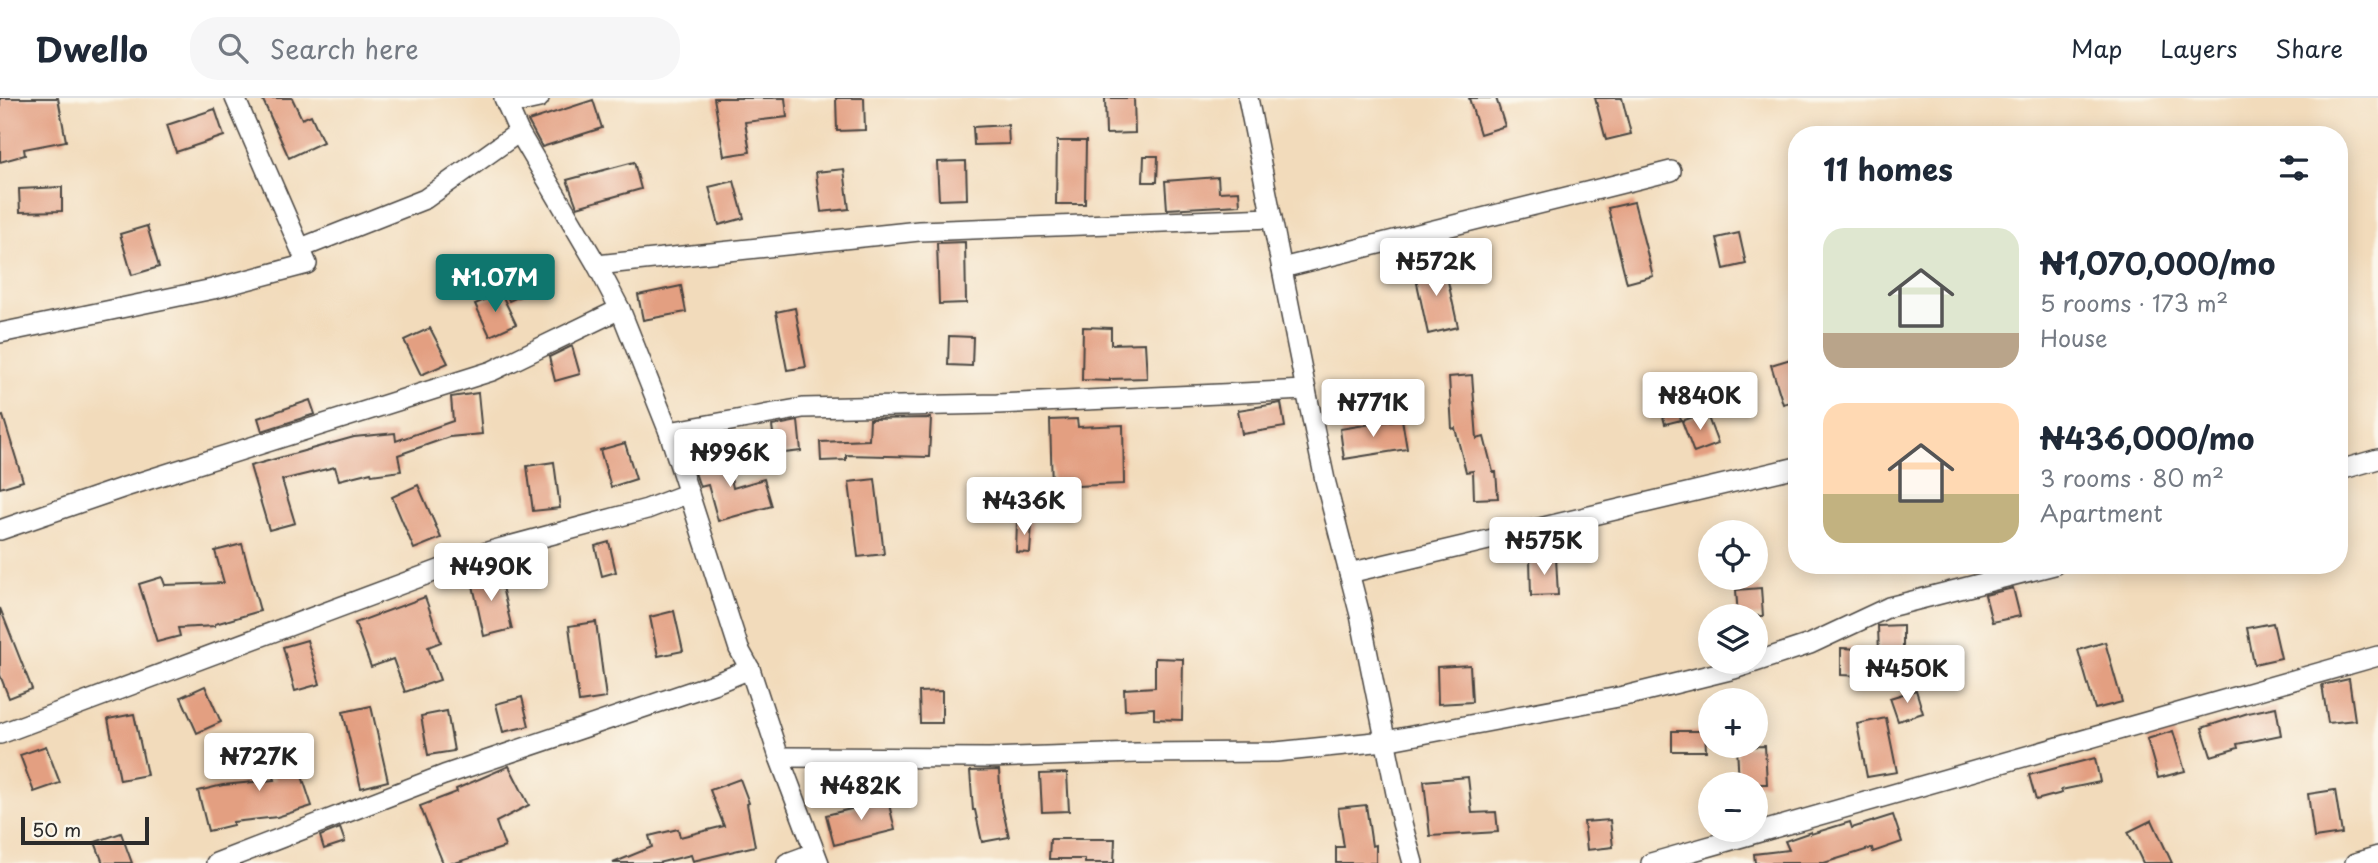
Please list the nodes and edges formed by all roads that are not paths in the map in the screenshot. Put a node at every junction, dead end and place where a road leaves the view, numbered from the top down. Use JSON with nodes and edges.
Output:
{"nodes":[{"id":1,"x":235,"y":98,"type":"edge"},
{"id":2,"x":539,"y":98,"type":"edge"},
{"id":3,"x":1248,"y":98,"type":"edge"},
{"id":4,"x":506,"y":101,"type":"edge"},
{"id":5,"x":519,"y":132,"type":"junction"},
{"id":6,"x":1671,"y":172,"type":"dead end"},
{"id":7,"x":1272,"y":218,"type":"junction"},
{"id":8,"x":301,"y":248,"type":"junction"},
{"id":9,"x":597,"y":265,"type":"junction"},
{"id":10,"x":1282,"y":268,"type":"junction"},
{"id":11,"x":620,"y":309,"type":"junction"},
{"id":12,"x":0,"y":333,"type":"edge"},
{"id":13,"x":1306,"y":390,"type":"junction"},
{"id":14,"x":669,"y":432,"type":"junction"},
{"id":15,"x":2378,"y":459,"type":"edge"},
{"id":16,"x":2348,"y":468,"type":"edge"},
{"id":17,"x":1788,"y":469,"type":"edge"},
{"id":18,"x":689,"y":493,"type":"junction"},
{"id":19,"x":0,"y":530,"type":"edge"},
{"id":20,"x":1349,"y":573,"type":"junction"},
{"id":21,"x":2019,"y":574,"type":"edge"},
{"id":22,"x":2378,"y":656,"type":"edge"},
{"id":23,"x":750,"y":668,"type":"junction"},
{"id":24,"x":0,"y":734,"type":"edge"},
{"id":25,"x":1385,"y":741,"type":"junction"},
{"id":26,"x":779,"y":757,"type":"junction"},
{"id":27,"x":2378,"y":856,"type":"edge"},
{"id":28,"x":817,"y":858,"type":"edge"},
{"id":29,"x":216,"y":863,"type":"edge"},
{"id":30,"x":787,"y":863,"type":"edge"},
{"id":31,"x":1413,"y":863,"type":"edge"},
{"id":32,"x":1650,"y":863,"type":"edge"},
{"id":33,"x":2356,"y":863,"type":"edge"}],
"edges":[{"from":1,"to":8,"type":"street"},
{"from":2,"to":4,"type":"street"},
{"from":3,"to":7,"type":"street"},
{"from":4,"to":5,"type":"street"},
{"from":5,"to":8,"type":"street"},
{"from":5,"to":9,"type":"street"},
{"from":6,"to":10,"type":"street"},
{"from":7,"to":9,"type":"street"},
{"from":7,"to":10,"type":"street"},
{"from":8,"to":12,"type":"street"},
{"from":9,"to":11,"type":"street"},
{"from":10,"to":13,"type":"street"},
{"from":11,"to":14,"type":"street"},
{"from":11,"to":19,"type":"street"},
{"from":13,"to":14,"type":"street"},
{"from":13,"to":20,"type":"street"},
{"from":14,"to":18,"type":"street"},
{"from":15,"to":16,"type":"street"},
{"from":17,"to":20,"type":"street"},
{"from":18,"to":23,"type":"street"},
{"from":18,"to":24,"type":"street"},
{"from":20,"to":25,"type":"street"},
{"from":21,"to":25,"type":"street"},
{"from":22,"to":32,"type":"street"},
{"from":23,"to":26,"type":"street"},
{"from":23,"to":29,"type":"street"},
{"from":25,"to":26,"type":"street"},
{"from":25,"to":31,"type":"street"},
{"from":26,"to":28,"type":"street"},
{"from":27,"to":33,"type":"street"},
{"from":28,"to":30,"type":"street"}]}
